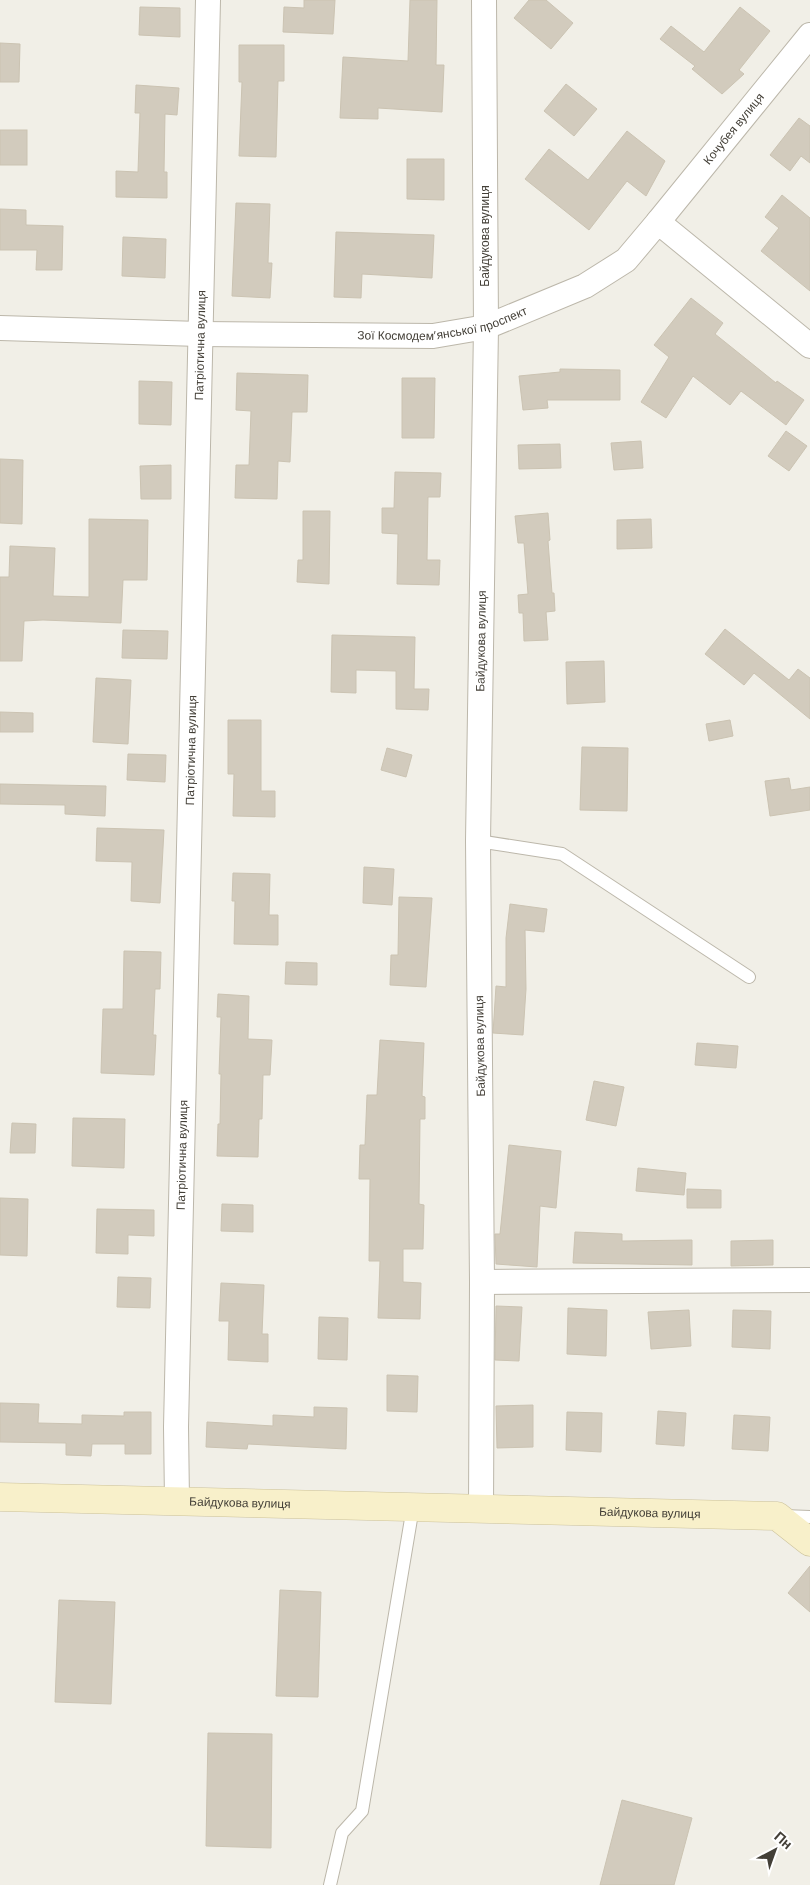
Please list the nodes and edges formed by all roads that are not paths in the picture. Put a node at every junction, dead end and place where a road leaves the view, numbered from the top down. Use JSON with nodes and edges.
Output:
{"nodes":[{"id":1,"x":208,"y":0,"type":"edge"},
{"id":2,"x":484,"y":0,"type":"edge"},
{"id":3,"x":810,"y":35,"type":"edge"},
{"id":4,"x":658,"y":222,"type":"junction"},
{"id":5,"x":486,"y":327,"type":"junction"},
{"id":6,"x":0,"y":328,"type":"edge"},
{"id":7,"x":200,"y":334,"type":"junction"},
{"id":8,"x":810,"y":346,"type":"edge"},
{"id":9,"x":478,"y":841,"type":"junction"},
{"id":10,"x":749,"y":977,"type":"dead end"},
{"id":11,"x":810,"y":1280,"type":"edge"},
{"id":12,"x":482,"y":1282,"type":"junction"},
{"id":13,"x":0,"y":1497,"type":"edge"},
{"id":14,"x":177,"y":1501,"type":"junction"},
{"id":15,"x":413,"y":1507,"type":"junction"},
{"id":16,"x":481,"y":1509,"type":"junction"},
{"id":17,"x":777,"y":1516,"type":"junction"},
{"id":18,"x":810,"y":1517,"type":"edge"},
{"id":19,"x":810,"y":1542,"type":"edge"},
{"id":20,"x":330,"y":1885,"type":"edge"}],
"edges":[{"from":1,"to":7,"type":"street","name":"Патріотична вулиця"},
{"from":2,"to":5,"type":"street","name":"Байдукова вулиця"},
{"from":3,"to":4,"type":"street","name":"Кочубея вулиця"},
{"from":4,"to":5,"type":"street","name":"Зої Космодем’янської проспект"},
{"from":4,"to":8,"type":"street"},
{"from":5,"to":7,"type":"street","name":"Зої Космодем’янської проспект"},
{"from":5,"to":9,"type":"street","name":"Байдукова вулиця"},
{"from":6,"to":7,"type":"street","name":"Зої Космодем’янської проспект"},
{"from":7,"to":14,"type":"street","name":"Патріотична вулиця"},
{"from":9,"to":10,"type":"lane"},
{"from":9,"to":12,"type":"street","name":"Байдукова вулиця"},
{"from":11,"to":12,"type":"street"},
{"from":12,"to":16,"type":"street","name":"Байдукова вулиця"},
{"from":13,"to":14,"type":"main road","name":"Байдукова вулиця"},
{"from":14,"to":15,"type":"main road","name":"Байдукова вулиця"},
{"from":15,"to":16,"type":"main road","name":"Байдукова вулиця"},
{"from":15,"to":20,"type":"lane"},
{"from":16,"to":17,"type":"main road","name":"Байдукова вулиця"},
{"from":17,"to":18,"type":"lane"},
{"from":17,"to":19,"type":"main road"}]}
